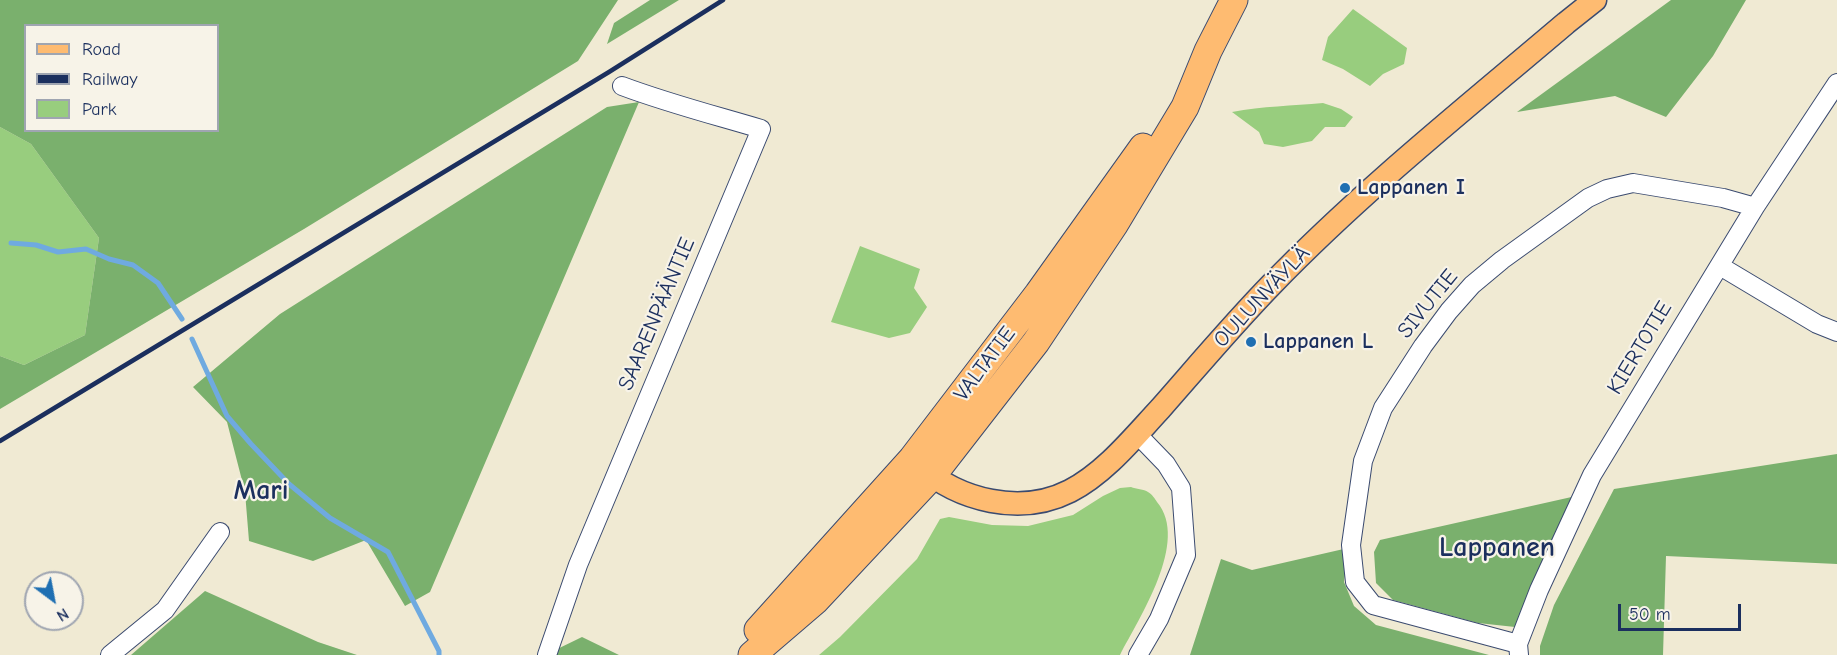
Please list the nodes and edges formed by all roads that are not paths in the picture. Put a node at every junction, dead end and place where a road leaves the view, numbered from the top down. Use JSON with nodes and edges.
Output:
{"nodes":[{"id":1,"x":1234,"y":0,"type":"edge"},
{"id":2,"x":1595,"y":0,"type":"edge"},
{"id":3,"x":1837,"y":83,"type":"edge"},
{"id":4,"x":622,"y":86,"type":"dead end"},
{"id":5,"x":1755,"y":207,"type":"junction"},
{"id":6,"x":1720,"y":266,"type":"junction"},
{"id":7,"x":1837,"y":332,"type":"edge"},
{"id":8,"x":1137,"y":434,"type":"junction"},
{"id":9,"x":922,"y":468,"type":"junction"},
{"id":10,"x":220,"y":532,"type":"dead end"},
{"id":11,"x":1519,"y":649,"type":"edge"},
{"id":12,"x":110,"y":655,"type":"edge"},
{"id":13,"x":547,"y":655,"type":"edge"},
{"id":14,"x":734,"y":655,"type":"edge"},
{"id":15,"x":752,"y":655,"type":"edge"},
{"id":16,"x":1138,"y":655,"type":"edge"}],
"edges":[{"from":1,"to":9,"type":"highway","name":"VALTATIE"},
{"from":2,"to":8,"type":"main road","name":"OULUNVÄYLÄ"},
{"from":3,"to":5,"type":"street","name":"KIERTOTIE"},
{"from":4,"to":13,"type":"street","name":"SAARENPÄÄNTIE"},
{"from":5,"to":6,"type":"street","name":"KIERTOTIE"},
{"from":5,"to":11,"type":"street","name":"SIVUTIE"},
{"from":6,"to":7,"type":"street"},
{"from":6,"to":11,"type":"street","name":"KIERTOTIE"},
{"from":8,"to":9,"type":"main road","name":"OULUNVÄYLÄ"},
{"from":8,"to":16,"type":"street"},
{"from":9,"to":14,"type":"highway","name":"VALTATIE"},
{"from":9,"to":15,"type":"highway","name":"VALTATIE"},
{"from":10,"to":12,"type":"street"}]}
